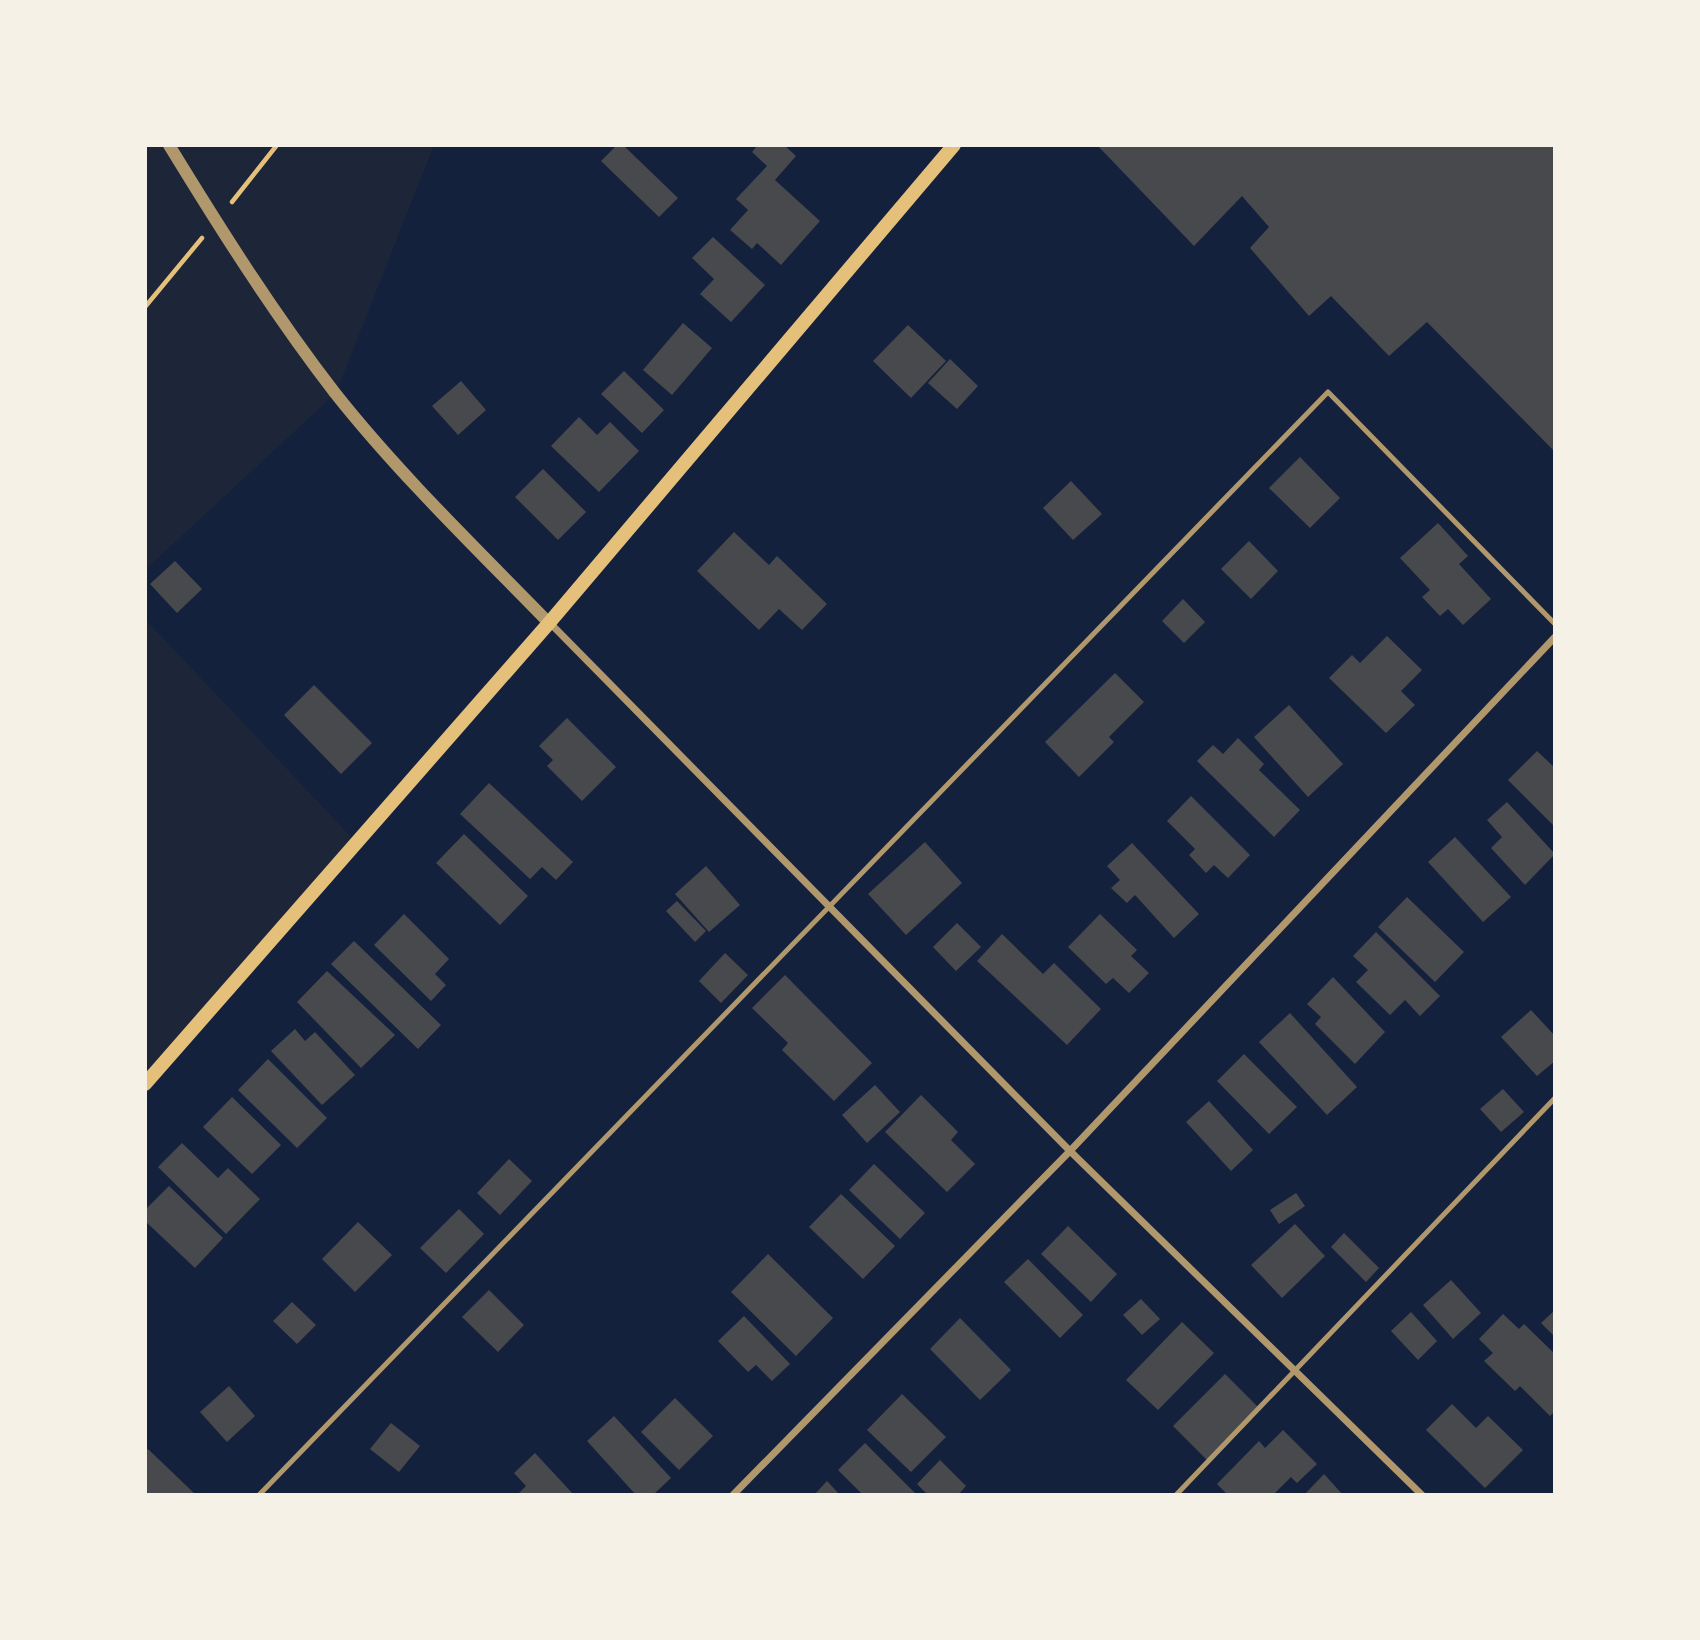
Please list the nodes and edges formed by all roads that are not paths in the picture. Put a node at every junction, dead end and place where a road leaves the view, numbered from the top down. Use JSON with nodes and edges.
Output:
{"nodes":[{"id":1,"x":169,"y":145,"type":"edge"},
{"id":2,"x":954,"y":145,"type":"edge"},
{"id":3,"x":549,"y":623,"type":"junction"},
{"id":4,"x":1555,"y":624,"type":"edge"},
{"id":5,"x":1555,"y":637,"type":"edge"},
{"id":6,"x":830,"y":906,"type":"junction"},
{"id":7,"x":145,"y":1084,"type":"edge"},
{"id":8,"x":1555,"y":1098,"type":"edge"},
{"id":9,"x":1070,"y":1151,"type":"junction"},
{"id":10,"x":1296,"y":1371,"type":"junction"},
{"id":11,"x":259,"y":1495,"type":"edge"},
{"id":12,"x":733,"y":1495,"type":"edge"},
{"id":13,"x":1176,"y":1495,"type":"edge"},
{"id":14,"x":1422,"y":1495,"type":"edge"}],
"edges":[{"from":1,"to":3,"type":"street"},
{"from":2,"to":3,"type":"main road"},
{"from":3,"to":6,"type":"street"},
{"from":3,"to":7,"type":"main road"},
{"from":4,"to":6,"type":"lane"},
{"from":5,"to":9,"type":"street"},
{"from":6,"to":9,"type":"street"},
{"from":6,"to":11,"type":"lane"},
{"from":8,"to":10,"type":"lane"},
{"from":9,"to":10,"type":"street"},
{"from":9,"to":12,"type":"street"},
{"from":10,"to":13,"type":"lane"},
{"from":10,"to":14,"type":"street"}]}
